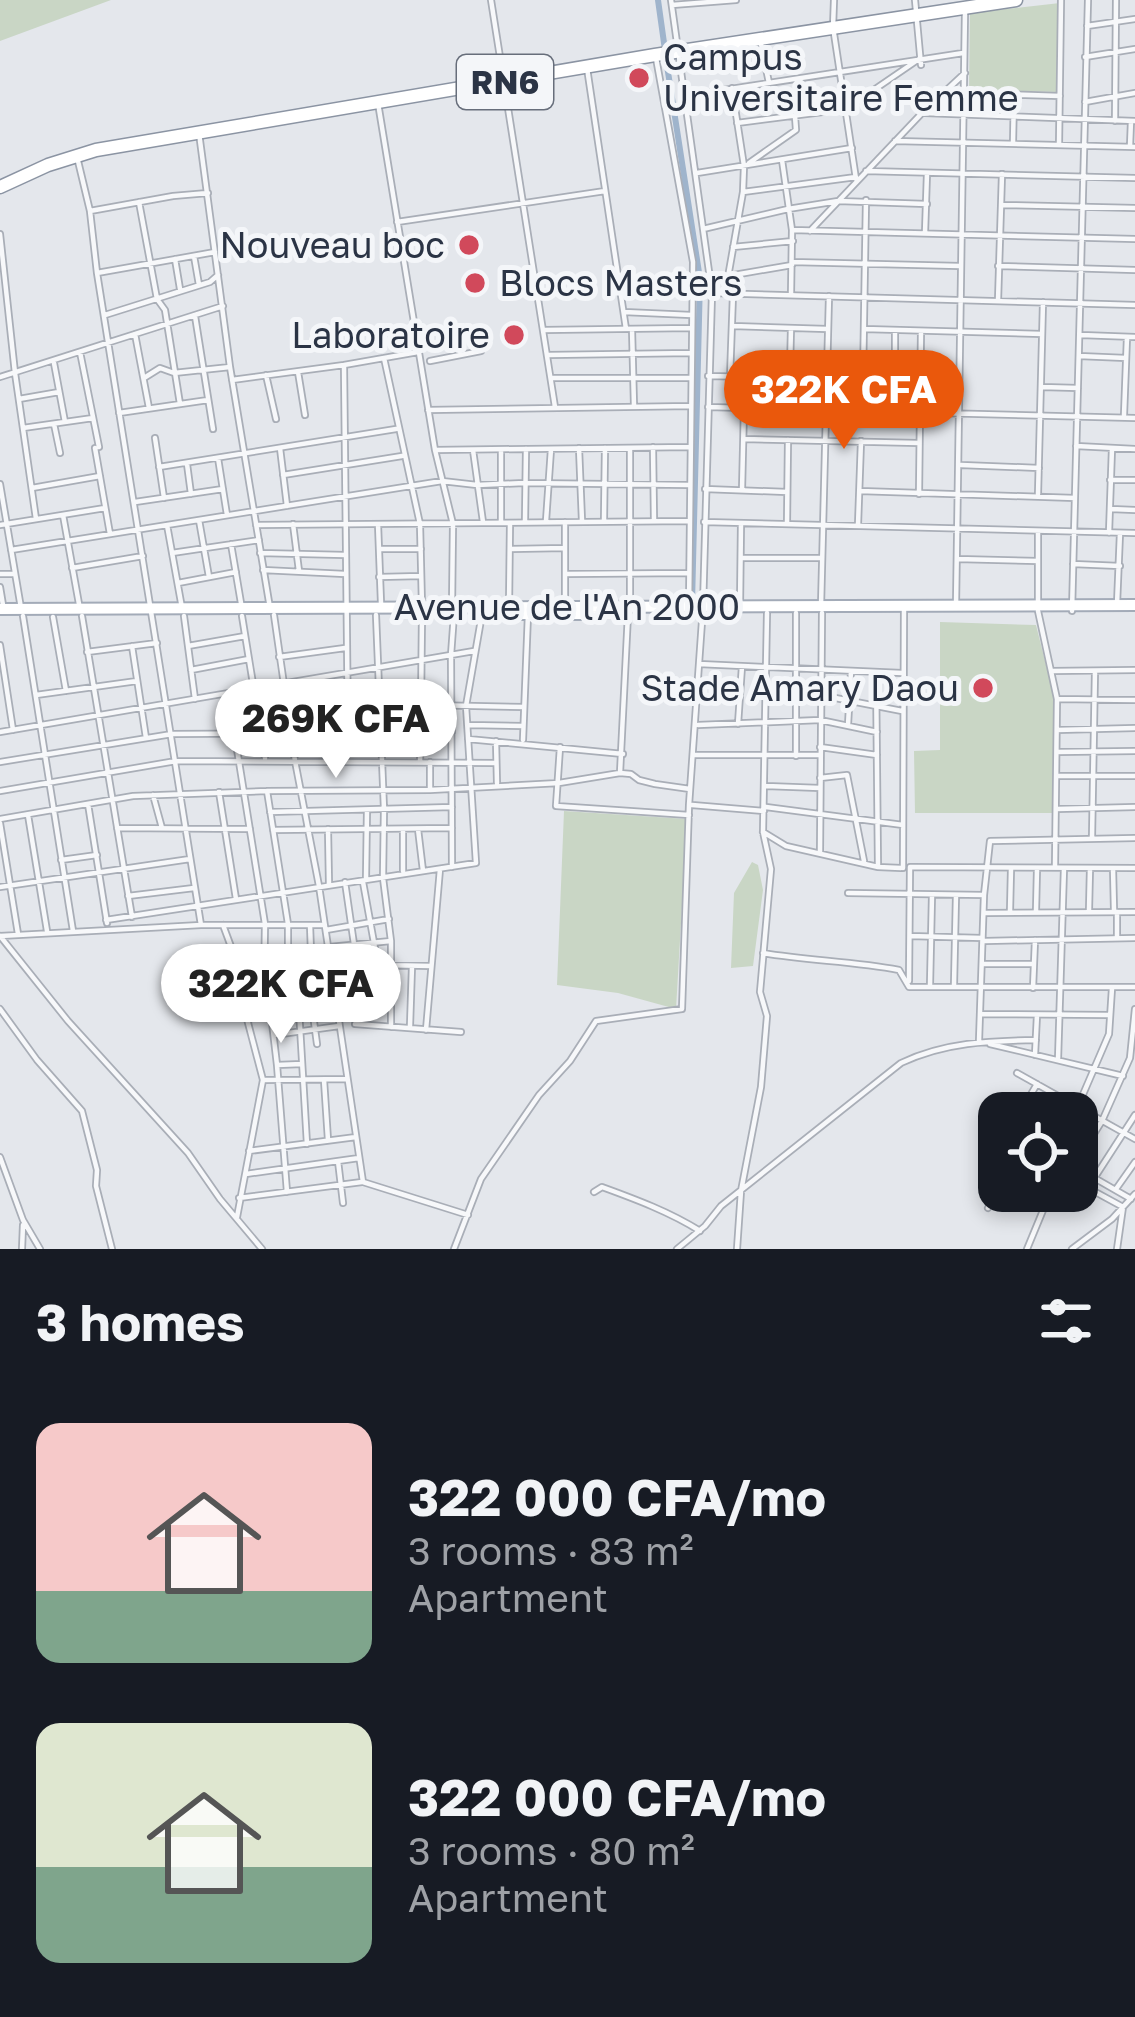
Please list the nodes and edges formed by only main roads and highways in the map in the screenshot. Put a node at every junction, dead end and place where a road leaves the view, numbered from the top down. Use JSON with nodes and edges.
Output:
{"nodes":[{"id":1,"x":1016,"y":0,"type":"edge"},
{"id":2,"x":973,"y":4,"type":"edge"},
{"id":3,"x":915,"y":8,"type":"edge"},
{"id":4,"x":0,"y":187,"type":"edge"},
{"id":5,"x":1072,"y":608,"type":"junction"},
{"id":6,"x":1135,"y":608,"type":"edge"},
{"id":7,"x":904,"y":609,"type":"junction"},
{"id":8,"x":1038,"y":609,"type":"junction"},
{"id":9,"x":629,"y":610,"type":"junction"},
{"id":10,"x":703,"y":610,"type":"junction"},
{"id":11,"x":821,"y":610,"type":"junction"},
{"id":12,"x":1,"y":611,"type":"edge"},
{"id":13,"x":453,"y":611,"type":"junction"},
{"id":14,"x":22,"y":613,"type":"junction"},
{"id":15,"x":81,"y":613,"type":"junction"}],
"edges":[{"from":1,"to":2,"type":"highway","number":"RN6"},
{"from":2,"to":3,"type":"highway","number":"RN6"},
{"from":3,"to":4,"type":"highway","number":"RN6"},
{"from":5,"to":6,"type":"main road","name":"Avenue de l'An 2000"},
{"from":5,"to":6,"type":"main road","name":"Avenue de l'An 2000"},
{"from":5,"to":8,"type":"main road","name":"Avenue de l'An 2000"},
{"from":7,"to":8,"type":"main road","name":"Avenue de l'An 2000"},
{"from":7,"to":8,"type":"main road","name":"Avenue de l'An 2000"},
{"from":7,"to":11,"type":"main road","name":"Avenue de l'An 2000"},
{"from":9,"to":10,"type":"main road","name":"Avenue de l'An 2000"},
{"from":9,"to":10,"type":"main road","name":"Avenue de l'An 2000"},
{"from":9,"to":13,"type":"main road","name":"Avenue de l'An 2000"},
{"from":9,"to":13,"type":"main road","name":"Avenue de l'An 2000"},
{"from":10,"to":11,"type":"main road","name":"Avenue de l'An 2000"},
{"from":10,"to":11,"type":"main road","name":"Avenue de l'An 2000"},
{"from":12,"to":14,"type":"main road","name":"Avenue de l'An 2000"},
{"from":13,"to":15,"type":"main road","name":"Avenue de l'An 2000"},
{"from":14,"to":15,"type":"main road","name":"Avenue de l'An 2000"},
{"from":14,"to":15,"type":"main road","name":"Avenue de l'An 2000"}]}
